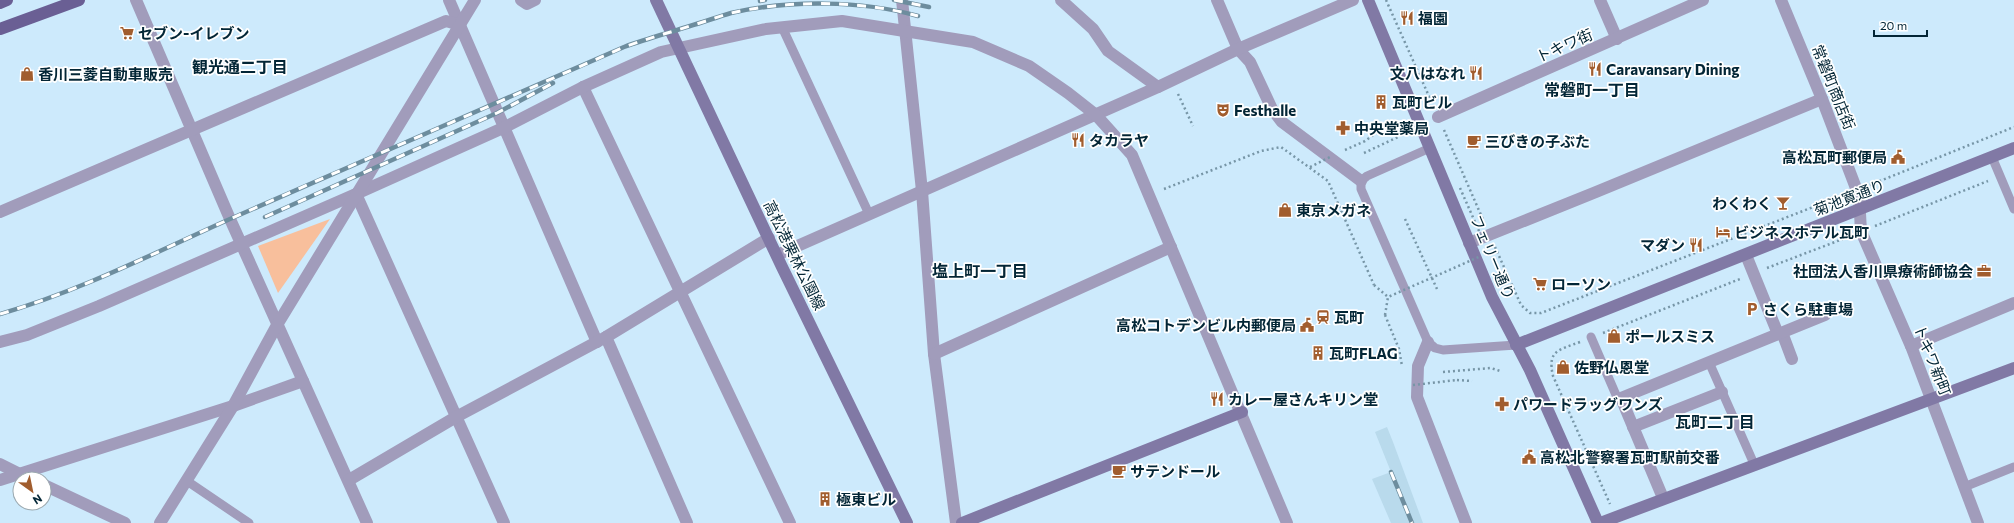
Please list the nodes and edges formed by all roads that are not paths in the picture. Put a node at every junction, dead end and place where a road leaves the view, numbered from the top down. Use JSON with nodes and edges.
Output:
{"nodes":[{"id":1,"x":7,"y":0,"type":"edge"},
{"id":2,"x":79,"y":0,"type":"edge"},
{"id":3,"x":136,"y":0,"type":"edge"},
{"id":4,"x":449,"y":0,"type":"edge"},
{"id":5,"x":475,"y":0,"type":"edge"},
{"id":6,"x":521,"y":0,"type":"edge"},
{"id":7,"x":535,"y":0,"type":"edge"},
{"id":8,"x":656,"y":0,"type":"edge"},
{"id":9,"x":902,"y":0,"type":"edge"},
{"id":10,"x":1060,"y":0,"type":"edge"},
{"id":11,"x":1217,"y":0,"type":"edge"},
{"id":12,"x":1353,"y":0,"type":"edge"},
{"id":13,"x":1368,"y":0,"type":"edge"},
{"id":14,"x":1600,"y":0,"type":"edge"},
{"id":15,"x":1703,"y":0,"type":"edge"},
{"id":16,"x":1781,"y":0,"type":"edge"},
{"id":17,"x":0,"y":3,"type":"edge"},
{"id":18,"x":460,"y":25,"type":"junction"},
{"id":19,"x":782,"y":27,"type":"junction"},
{"id":20,"x":0,"y":29,"type":"edge"},
{"id":21,"x":904,"y":30,"type":"junction"},
{"id":22,"x":1617,"y":39,"type":"junction"},
{"id":23,"x":680,"y":48,"type":"junction"},
{"id":24,"x":1238,"y":49,"type":"junction"},
{"id":25,"x":583,"y":87,"type":"junction"},
{"id":26,"x":1158,"y":87,"type":"junction"},
{"id":27,"x":1822,"y":98,"type":"junction"},
{"id":28,"x":1096,"y":115,"type":"junction"},
{"id":29,"x":1438,"y":117,"type":"road end"},
{"id":30,"x":503,"y":128,"type":"junction"},
{"id":31,"x":191,"y":130,"type":"junction"},
{"id":32,"x":1430,"y":148,"type":"junction"},
{"id":33,"x":2014,"y":148,"type":"edge"},
{"id":34,"x":1992,"y":157,"type":"junction"},
{"id":35,"x":1361,"y":181,"type":"junction"},
{"id":36,"x":922,"y":191,"type":"junction"},
{"id":37,"x":356,"y":194,"type":"junction"},
{"id":38,"x":2014,"y":209,"type":"edge"},
{"id":39,"x":1860,"y":210,"type":"junction"},
{"id":40,"x":0,"y":212,"type":"edge"},
{"id":41,"x":869,"y":214,"type":"junction"},
{"id":42,"x":769,"y":238,"type":"junction"},
{"id":43,"x":1469,"y":243,"type":"junction"},
{"id":44,"x":242,"y":244,"type":"junction"},
{"id":45,"x":1171,"y":247,"type":"junction"},
{"id":46,"x":777,"y":255,"type":"junction"},
{"id":47,"x":1746,"y":255,"type":"junction"},
{"id":48,"x":682,"y":292,"type":"junction"},
{"id":49,"x":2014,"y":303,"type":"edge"},
{"id":50,"x":1826,"y":315,"type":"dead end"},
{"id":51,"x":277,"y":325,"type":"junction"},
{"id":52,"x":1778,"y":334,"type":"junction"},
{"id":53,"x":1591,"y":337,"type":"road end"},
{"id":54,"x":601,"y":340,"type":"junction"},
{"id":55,"x":0,"y":342,"type":"edge"},
{"id":56,"x":1428,"y":342,"type":"junction"},
{"id":57,"x":1516,"y":345,"type":"junction"},
{"id":58,"x":1911,"y":346,"type":"junction"},
{"id":59,"x":934,"y":354,"type":"junction"},
{"id":60,"x":1792,"y":359,"type":"dead end"},
{"id":61,"x":1709,"y":362,"type":"junction"},
{"id":62,"x":2014,"y":368,"type":"edge"},
{"id":63,"x":303,"y":381,"type":"junction"},
{"id":64,"x":1722,"y":392,"type":"junction"},
{"id":65,"x":1621,"y":398,"type":"junction"},
{"id":66,"x":1932,"y":399,"type":"junction"},
{"id":67,"x":233,"y":406,"type":"junction"},
{"id":68,"x":1242,"y":412,"type":"junction"},
{"id":69,"x":456,"y":417,"type":"junction"},
{"id":70,"x":1633,"y":427,"type":"junction"},
{"id":71,"x":0,"y":464,"type":"edge"},
{"id":72,"x":1754,"y":464,"type":"junction"},
{"id":73,"x":2014,"y":467,"type":"edge"},
{"id":74,"x":15,"y":471,"type":"edge"},
{"id":75,"x":41,"y":471,"type":"edge"},
{"id":76,"x":12,"y":478,"type":"edge"},
{"id":77,"x":0,"y":480,"type":"edge"},
{"id":78,"x":349,"y":480,"type":"junction"},
{"id":79,"x":187,"y":481,"type":"junction"},
{"id":80,"x":1964,"y":487,"type":"junction"},
{"id":81,"x":52,"y":489,"type":"edge"},
{"id":82,"x":1663,"y":498,"type":"junction"},
{"id":83,"x":125,"y":523,"type":"edge"},
{"id":84,"x":160,"y":523,"type":"edge"},
{"id":85,"x":249,"y":523,"type":"edge"},
{"id":86,"x":367,"y":523,"type":"edge"},
{"id":87,"x":504,"y":523,"type":"edge"},
{"id":88,"x":687,"y":523,"type":"edge"},
{"id":89,"x":790,"y":523,"type":"edge"},
{"id":90,"x":907,"y":523,"type":"edge"},
{"id":91,"x":956,"y":523,"type":"edge"},
{"id":92,"x":962,"y":523,"type":"edge"},
{"id":93,"x":1287,"y":523,"type":"edge"},
{"id":94,"x":1466,"y":523,"type":"edge"},
{"id":95,"x":1599,"y":523,"type":"edge"},
{"id":96,"x":1978,"y":523,"type":"edge"}],
"edges":[{"from":1,"to":17,"type":"main road"},
{"from":2,"to":20,"type":"main road"},
{"from":3,"to":31,"type":"street"},
{"from":4,"to":18,"type":"street"},
{"from":5,"to":18,"type":"street"},
{"from":6,"to":7,"type":"street"},
{"from":8,"to":23,"type":"street","name":"高松港栗林公園線"},
{"from":9,"to":21,"type":"street"},
{"from":10,"to":26,"type":"street"},
{"from":11,"to":24,"type":"street"},
{"from":12,"to":24,"type":"street"},
{"from":13,"to":32,"type":"street","name":"フェリー通り"},
{"from":14,"to":22,"type":"street"},
{"from":15,"to":22,"type":"street","name":"トキワ街"},
{"from":16,"to":27,"type":"street","name":"常磐町商店街"},
{"from":18,"to":30,"type":"street"},
{"from":18,"to":31,"type":"street"},
{"from":18,"to":37,"type":"street"},
{"from":19,"to":21,"type":"street"},
{"from":19,"to":23,"type":"street"},
{"from":19,"to":41,"type":"lane"},
{"from":21,"to":28,"type":"street"},
{"from":21,"to":36,"type":"street"},
{"from":22,"to":29,"type":"street","name":"トキワ街"},
{"from":23,"to":25,"type":"street"},
{"from":23,"to":42,"type":"street","name":"高松港栗林公園線"},
{"from":24,"to":26,"type":"street"},
{"from":24,"to":35,"type":"street"},
{"from":25,"to":30,"type":"street"},
{"from":25,"to":48,"type":"street"},
{"from":26,"to":28,"type":"street"},
{"from":27,"to":39,"type":"street","name":"常磐町商店街"},
{"from":27,"to":43,"type":"street"},
{"from":28,"to":36,"type":"street"},
{"from":28,"to":45,"type":"street"},
{"from":30,"to":37,"type":"street"},
{"from":30,"to":54,"type":"street"},
{"from":31,"to":40,"type":"street"},
{"from":31,"to":44,"type":"street"},
{"from":32,"to":35,"type":"lane"},
{"from":32,"to":43,"type":"street","name":"フェリー通り"},
{"from":33,"to":34,"type":"street","name":"菊池寛通り"},
{"from":34,"to":38,"type":"lane"},
{"from":34,"to":39,"type":"street","name":"菊池寛通り"},
{"from":35,"to":56,"type":"lane"},
{"from":36,"to":41,"type":"street"},
{"from":36,"to":59,"type":"street"},
{"from":37,"to":44,"type":"street"},
{"from":37,"to":51,"type":"street"},
{"from":37,"to":69,"type":"street"},
{"from":39,"to":47,"type":"street","name":"菊池寛通り"},
{"from":39,"to":58,"type":"street","name":"トキワ新町"},
{"from":41,"to":46,"type":"street"},
{"from":42,"to":46,"type":"street","name":"高松港栗林公園線"},
{"from":42,"to":48,"type":"street"},
{"from":43,"to":57,"type":"street","name":"フェリー通り"},
{"from":44,"to":51,"type":"street"},
{"from":44,"to":55,"type":"street"},
{"from":45,"to":59,"type":"street"},
{"from":45,"to":68,"type":"street"},
{"from":46,"to":90,"type":"street","name":"高松港栗林公園線"},
{"from":47,"to":52,"type":"street"},
{"from":47,"to":57,"type":"street","name":"菊池寛通り"},
{"from":48,"to":54,"type":"street"},
{"from":48,"to":89,"type":"street"},
{"from":49,"to":58,"type":"street"},
{"from":50,"to":52,"type":"street"},
{"from":51,"to":63,"type":"street"},
{"from":51,"to":67,"type":"street"},
{"from":52,"to":60,"type":"street"},
{"from":52,"to":61,"type":"street"},
{"from":53,"to":65,"type":"lane"},
{"from":54,"to":69,"type":"street"},
{"from":54,"to":88,"type":"street"},
{"from":56,"to":57,"type":"lane"},
{"from":56,"to":94,"type":"street"},
{"from":57,"to":95,"type":"street","name":"フェリー通り"},
{"from":58,"to":66,"type":"street","name":"トキワ新町"},
{"from":59,"to":91,"type":"street"},
{"from":61,"to":64,"type":"lane"},
{"from":61,"to":65,"type":"street"},
{"from":62,"to":66,"type":"street"},
{"from":63,"to":67,"type":"street"},
{"from":63,"to":78,"type":"street"},
{"from":64,"to":70,"type":"street"},
{"from":64,"to":72,"type":"lane"},
{"from":65,"to":70,"type":"street"},
{"from":66,"to":72,"type":"street"},
{"from":66,"to":80,"type":"street","name":"トキワ新町"},
{"from":67,"to":75,"type":"street"},
{"from":67,"to":79,"type":"street"},
{"from":68,"to":92,"type":"street"},
{"from":68,"to":93,"type":"street"},
{"from":69,"to":78,"type":"street"},
{"from":69,"to":87,"type":"street"},
{"from":70,"to":82,"type":"street"},
{"from":71,"to":74,"type":"street"},
{"from":72,"to":82,"type":"street"},
{"from":73,"to":80,"type":"lane"},
{"from":76,"to":77,"type":"street"},
{"from":78,"to":86,"type":"street"},
{"from":79,"to":84,"type":"street"},
{"from":79,"to":85,"type":"lane"},
{"from":80,"to":96,"type":"street","name":"トキワ新町"},
{"from":81,"to":83,"type":"street"},
{"from":82,"to":95,"type":"street"}]}
